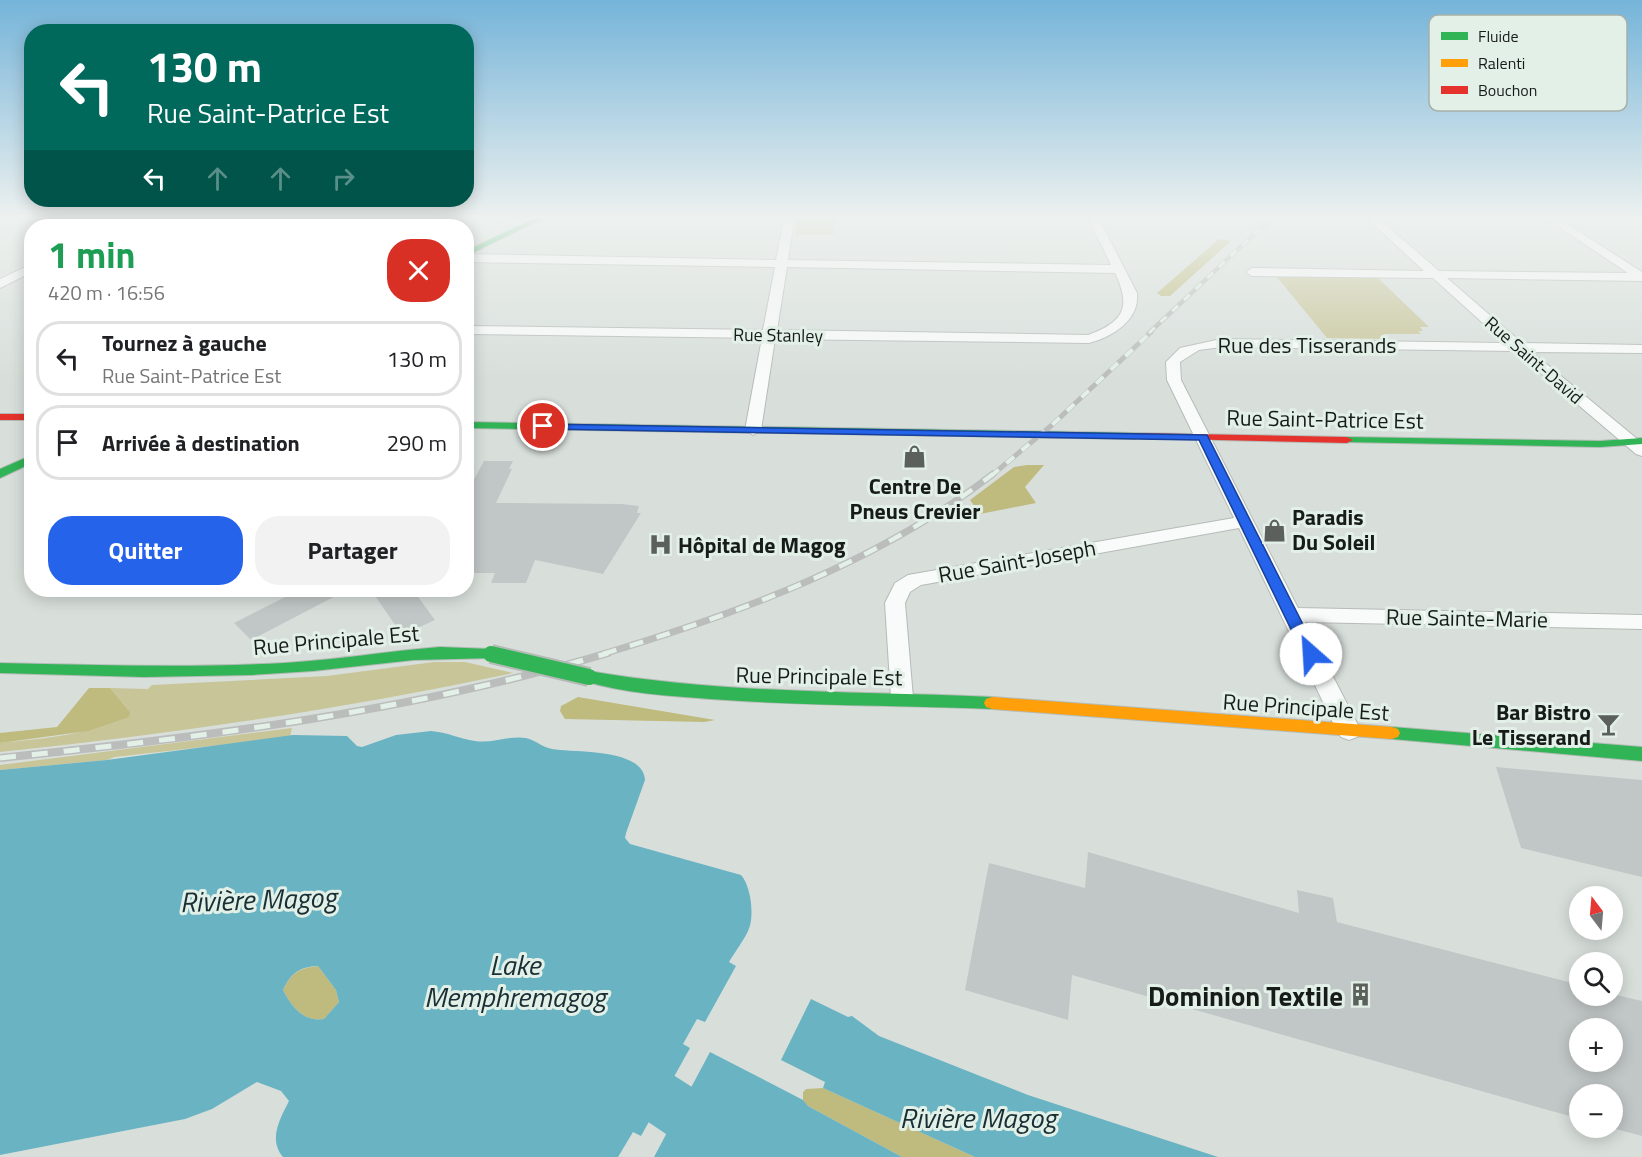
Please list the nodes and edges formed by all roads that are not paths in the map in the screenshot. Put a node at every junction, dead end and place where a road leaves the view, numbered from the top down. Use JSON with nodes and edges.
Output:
{"nodes":[{"id":1,"x":21,"y":273,"type":"edge"},
{"id":2,"x":780,"y":273,"type":"edge"},
{"id":3,"x":1121,"y":273,"type":"edge"},
{"id":4,"x":1343,"y":273,"type":"edge"},
{"id":5,"x":1435,"y":274,"type":"junction"},
{"id":6,"x":1642,"y":277,"type":"edge"},
{"id":7,"x":0,"y":284,"type":"edge"},
{"id":8,"x":474,"y":330,"type":"edge"},
{"id":9,"x":769,"y":334,"type":"junction"},
{"id":10,"x":1518,"y":346,"type":"junction"},
{"id":11,"x":1642,"y":349,"type":"edge"},
{"id":12,"x":0,"y":417,"type":"edge"},
{"id":13,"x":24,"y":417,"type":"edge"},
{"id":14,"x":474,"y":425,"type":"edge"},
{"id":15,"x":753,"y":430,"type":"junction"},
{"id":16,"x":1203,"y":437,"type":"junction"},
{"id":17,"x":1638,"y":445,"type":"edge"},
{"id":18,"x":24,"y":462,"type":"edge"},
{"id":19,"x":0,"y":474,"type":"edge"},
{"id":20,"x":1246,"y":521,"type":"junction"},
{"id":21,"x":1291,"y":615,"type":"junction"},
{"id":22,"x":1642,"y":622,"type":"edge"},
{"id":23,"x":0,"y":668,"type":"edge"},
{"id":24,"x":902,"y":698,"type":"junction"},
{"id":25,"x":1349,"y":731,"type":"junction"},
{"id":26,"x":1642,"y":754,"type":"edge"}],
"edges":[{"from":1,"to":7,"type":"street"},
{"from":2,"to":9,"type":"street"},
{"from":3,"to":9,"type":"street","name":"Rue Stanley"},
{"from":4,"to":5,"type":"street"},
{"from":5,"to":6,"type":"street"},
{"from":5,"to":10,"type":"street","name":"Rue Saint-David"},
{"from":8,"to":9,"type":"street","name":"Rue Stanley"},
{"from":9,"to":15,"type":"street"},
{"from":10,"to":11,"type":"street","name":"Rue des Tisserands"},
{"from":10,"to":16,"type":"street","name":"Rue des Tisserands"},
{"from":10,"to":17,"type":"street","name":"Rue Saint-David"},
{"from":12,"to":13,"type":"main road"},
{"from":14,"to":15,"type":"main road","name":"Rue Saint-Patrice Est"},
{"from":15,"to":16,"type":"main road","name":"Rue Saint-Patrice Est"},
{"from":16,"to":17,"type":"main road","name":"Rue Saint-Patrice Est"},
{"from":16,"to":20,"type":"street","name":"Rue des Tisserands"},
{"from":18,"to":19,"type":"main road"},
{"from":20,"to":21,"type":"street","name":"Rue des Tisserands"},
{"from":20,"to":24,"type":"street","name":"Rue Saint-Joseph"},
{"from":21,"to":22,"type":"street","name":"Rue Sainte-Marie"},
{"from":21,"to":25,"type":"street","name":"Rue des Tisserands"},
{"from":23,"to":24,"type":"main road","name":"Rue Principale Est","bridge":true},
{"from":24,"to":25,"type":"main road","name":"Rue Principale Est"},
{"from":25,"to":26,"type":"main road","name":"Rue Principale Est"}]}
